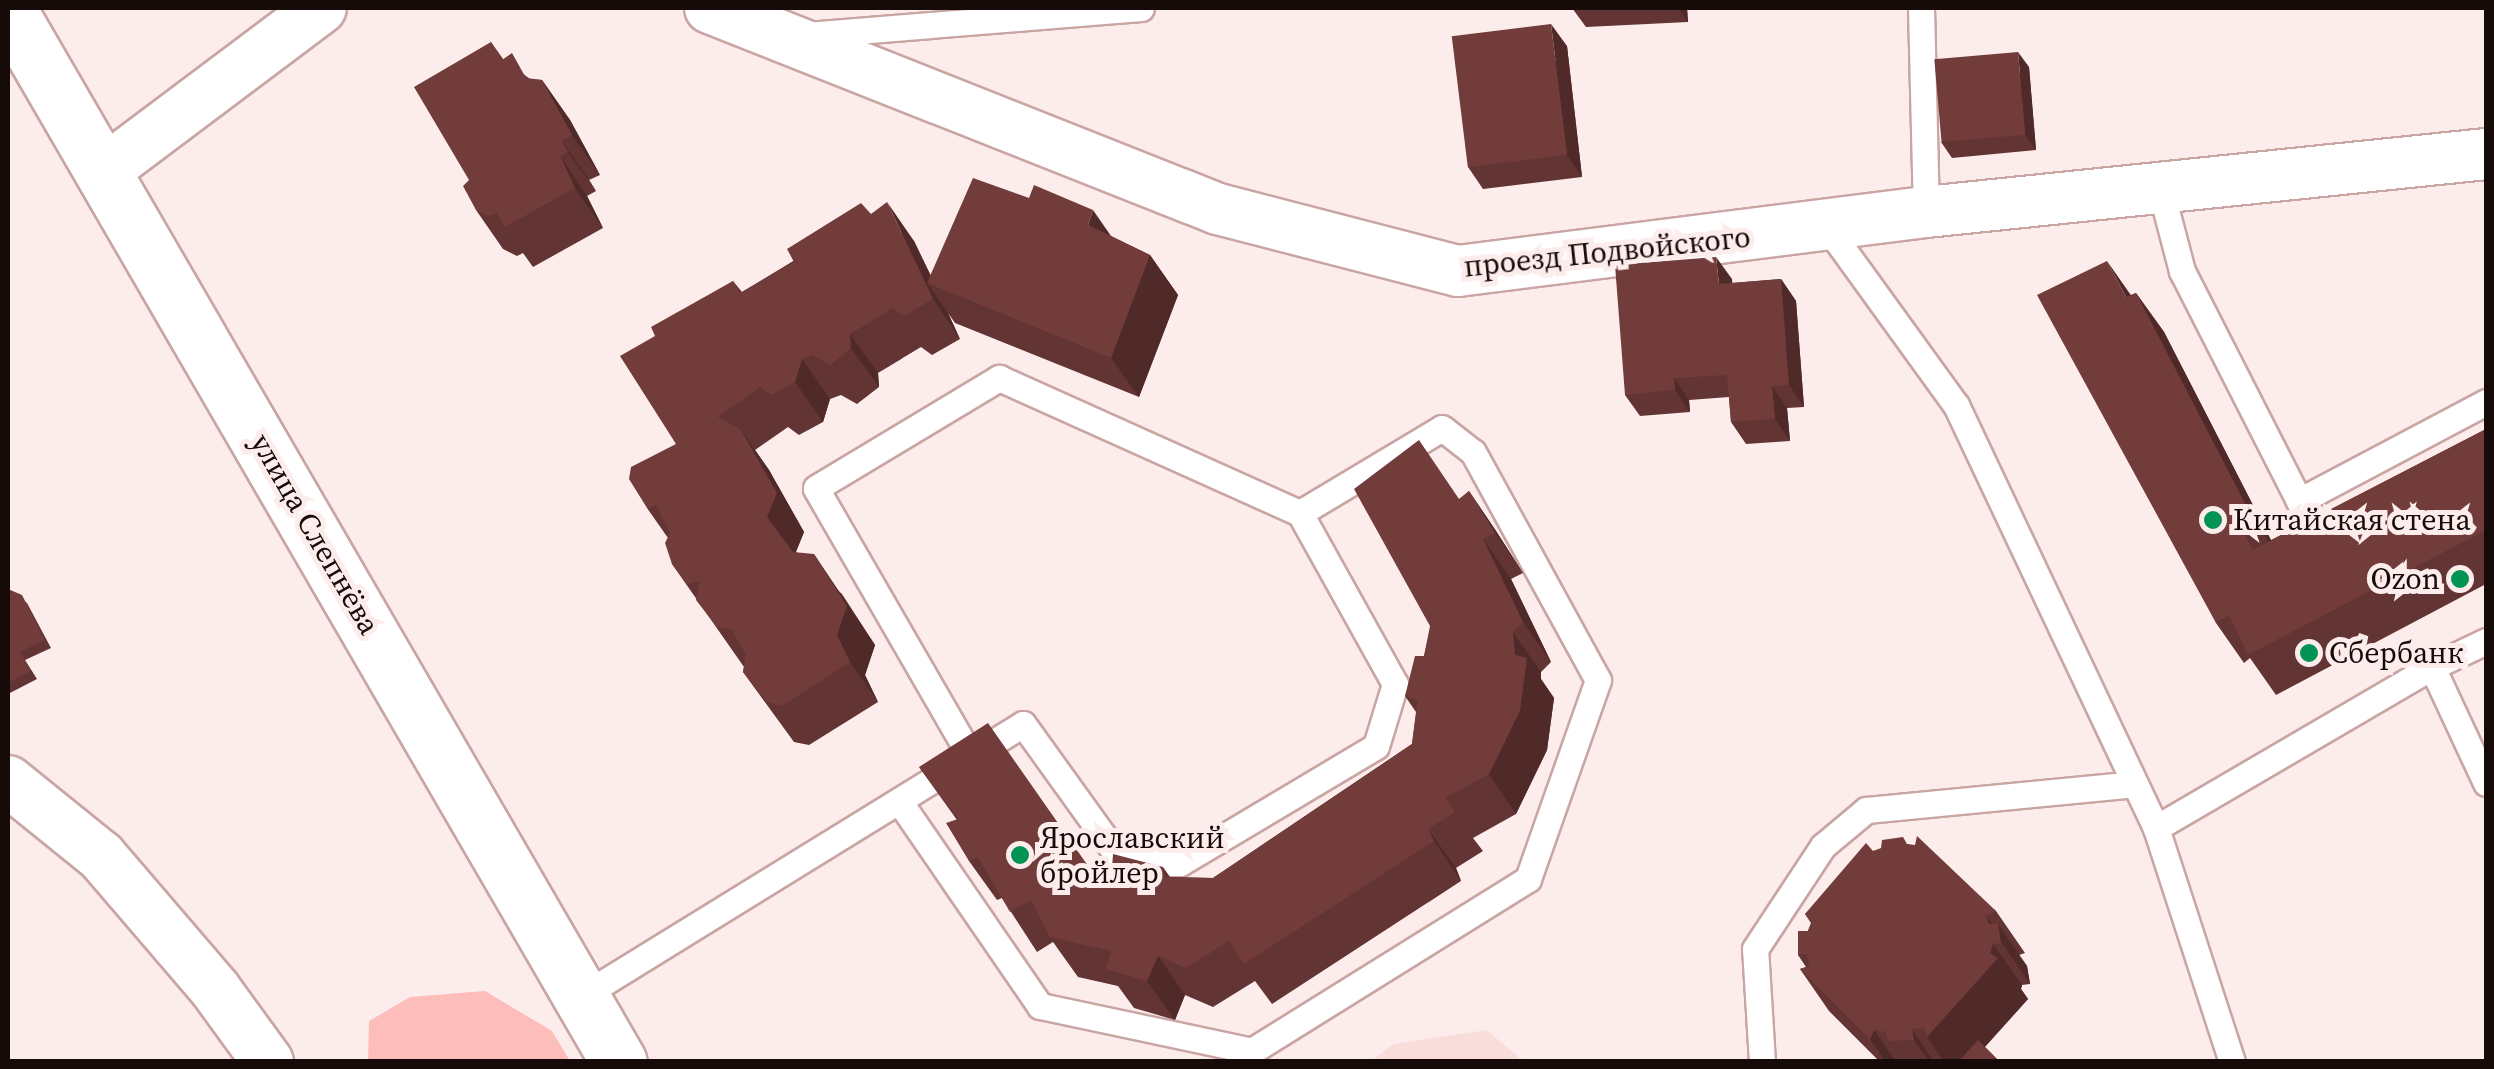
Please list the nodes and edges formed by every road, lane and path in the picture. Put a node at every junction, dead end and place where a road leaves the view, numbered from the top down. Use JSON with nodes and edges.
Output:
{"nodes":[{"id":1,"x":321,"y":8,"type":"edge"},
{"id":2,"x":710,"y":8,"type":"edge"},
{"id":3,"x":1141,"y":8,"type":"edge"},
{"id":4,"x":1921,"y":8,"type":"edge"},
{"id":5,"x":8,"y":9,"type":"edge"},
{"id":6,"x":784,"y":37,"type":"junction"},
{"id":7,"x":2486,"y":154,"type":"edge"},
{"id":8,"x":104,"y":171,"type":"junction"},
{"id":9,"x":2161,"y":191,"type":"junction"},
{"id":10,"x":1926,"y":212,"type":"junction"},
{"id":11,"x":1827,"y":228,"type":"junction"},
{"id":12,"x":2486,"y":402,"type":"edge"},
{"id":13,"x":1300,"y":513,"type":"junction"},
{"id":14,"x":2486,"y":641,"type":"edge"},
{"id":15,"x":2432,"y":667,"type":"junction"},
{"id":16,"x":971,"y":757,"type":"junction"},
{"id":17,"x":8,"y":781,"type":"edge"},
{"id":18,"x":2486,"y":783,"type":"edge"},
{"id":19,"x":2134,"y":784,"type":"junction"},
{"id":20,"x":900,"y":802,"type":"junction"},
{"id":21,"x":2156,"y":828,"type":"junction"},
{"id":22,"x":582,"y":996,"type":"junction"},
{"id":23,"x":268,"y":1062,"type":"edge"},
{"id":24,"x":619,"y":1062,"type":"edge"},
{"id":25,"x":1762,"y":1062,"type":"edge"},
{"id":26,"x":2232,"y":1062,"type":"edge"}],
"edges":[{"from":1,"to":8,"type":"street"},
{"from":2,"to":6,"type":"street","name":"проезд Подвойского"},
{"from":3,"to":6,"type":"lane"},
{"from":4,"to":10,"type":"lane"},
{"from":5,"to":8,"type":"street","name":"улица Слепнёва"},
{"from":6,"to":11,"type":"street","name":"проезд Подвойского"},
{"from":7,"to":9,"type":"street","name":"проезд Подвойского"},
{"from":8,"to":22,"type":"street","name":"улица Слепнёва"},
{"from":9,"to":10,"type":"street","name":"проезд Подвойского"},
{"from":9,"to":12,"type":"lane"},
{"from":10,"to":11,"type":"street","name":"проезд Подвойского"},
{"from":11,"to":19,"type":"lane"},
{"from":13,"to":16,"type":"lane"},
{"from":13,"to":16,"type":"lane"},
{"from":13,"to":20,"type":"lane"},
{"from":14,"to":15,"type":"lane"},
{"from":15,"to":18,"type":"lane"},
{"from":15,"to":21,"type":"lane"},
{"from":16,"to":20,"type":"lane"},
{"from":17,"to":23,"type":"street"},
{"from":19,"to":21,"type":"lane"},
{"from":19,"to":25,"type":"lane"},
{"from":20,"to":22,"type":"lane"},
{"from":21,"to":26,"type":"lane"},
{"from":22,"to":24,"type":"street","name":"улица Слепнёва"}]}
